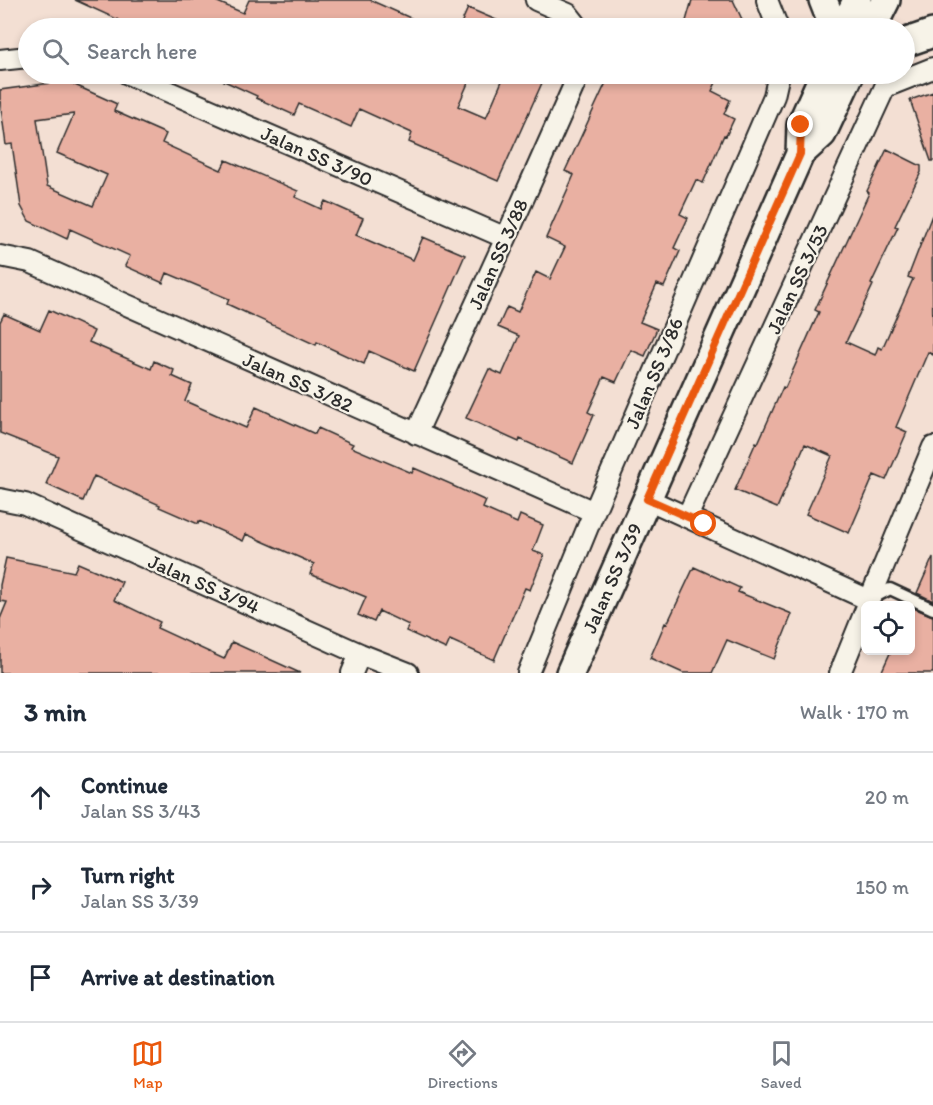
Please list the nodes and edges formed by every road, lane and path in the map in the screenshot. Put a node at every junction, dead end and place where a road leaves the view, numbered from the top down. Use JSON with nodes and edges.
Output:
{"nodes":[{"id":1,"x":536,"y":0,"type":"edge"},
{"id":2,"x":767,"y":0,"type":"edge"},
{"id":3,"x":823,"y":0,"type":"edge"},
{"id":4,"x":857,"y":0,"type":"edge"},
{"id":5,"x":886,"y":0,"type":"edge"},
{"id":6,"x":571,"y":18,"type":"edge"},
{"id":7,"x":774,"y":18,"type":"edge"},
{"id":8,"x":830,"y":18,"type":"edge"},
{"id":9,"x":849,"y":18,"type":"edge"},
{"id":10,"x":877,"y":18,"type":"edge"},
{"id":11,"x":933,"y":33,"type":"edge"},
{"id":12,"x":915,"y":39,"type":"edge"},
{"id":13,"x":18,"y":58,"type":"edge"},
{"id":14,"x":0,"y":60,"type":"edge"},
{"id":15,"x":933,"y":68,"type":"edge"},
{"id":16,"x":915,"y":75,"type":"edge"},
{"id":17,"x":152,"y":84,"type":"edge"},
{"id":18,"x":575,"y":84,"type":"edge"},
{"id":19,"x":777,"y":84,"type":"edge"},
{"id":20,"x":819,"y":84,"type":"edge"},
{"id":21,"x":845,"y":84,"type":"edge"},
{"id":22,"x":893,"y":84,"type":"edge"},
{"id":23,"x":800,"y":154,"type":"junction"},
{"id":24,"x":506,"y":238,"type":"junction"},
{"id":25,"x":0,"y":256,"type":"edge"},
{"id":26,"x":416,"y":434,"type":"junction"},
{"id":27,"x":933,"y":447,"type":"edge"},
{"id":28,"x":0,"y":499,"type":"edge"},
{"id":29,"x":647,"y":499,"type":"junction"},
{"id":30,"x":594,"y":512,"type":"junction"},
{"id":31,"x":687,"y":517,"type":"junction"},
{"id":32,"x":869,"y":601,"type":"edge"},
{"id":33,"x":873,"y":601,"type":"edge"},
{"id":34,"x":915,"y":601,"type":"edge"},
{"id":35,"x":915,"y":601,"type":"edge"},
{"id":36,"x":861,"y":602,"type":"edge"},
{"id":37,"x":933,"y":609,"type":"edge"},
{"id":38,"x":861,"y":620,"type":"edge"},
{"id":39,"x":360,"y":654,"type":"junction"},
{"id":40,"x":352,"y":673,"type":"edge"},
{"id":41,"x":408,"y":673,"type":"edge"},
{"id":42,"x":528,"y":673,"type":"edge"},
{"id":43,"x":570,"y":673,"type":"edge"},
{"id":44,"x":840,"y":673,"type":"edge"}],
"edges":[{"from":1,"to":6,"type":"street"},
{"from":2,"to":7,"type":"street"},
{"from":3,"to":8,"type":"street"},
{"from":4,"to":9,"type":"street"},
{"from":5,"to":10,"type":"street"},
{"from":11,"to":12,"type":"street"},
{"from":13,"to":14,"type":"street"},
{"from":15,"to":16,"type":"street","name":"Jalan SS 3/53"},
{"from":17,"to":24,"type":"street","name":"Jalan SS 3/90"},
{"from":18,"to":24,"type":"street","name":"Jalan SS 3/88"},
{"from":19,"to":30,"type":"street","name":"Jalan SS 3/86"},
{"from":20,"to":23,"type":"street","name":"Jalan SS 3/39"},
{"from":21,"to":23,"type":"street","name":"Jalan SS 3/39"},
{"from":22,"to":31,"type":"street","name":"Jalan SS 3/53"},
{"from":23,"to":29,"type":"street","name":"Jalan SS 3/39"},
{"from":24,"to":26,"type":"street","name":"Jalan SS 3/88"},
{"from":25,"to":26,"type":"street","name":"Jalan SS 3/82"},
{"from":26,"to":30,"type":"street","name":"Jalan SS 3/82"},
{"from":27,"to":32,"type":"street"},
{"from":28,"to":39,"type":"street","name":"Jalan SS 3/94"},
{"from":29,"to":31,"type":"street"},
{"from":29,"to":43,"type":"street","name":"Jalan SS 3/39"},
{"from":30,"to":42,"type":"street","name":"Jalan SS 3/86"},
{"from":31,"to":36,"type":"street"},
{"from":33,"to":35,"type":"lane"},
{"from":34,"to":37,"type":"lane"},
{"from":38,"to":44,"type":"street"},
{"from":39,"to":40,"type":"street"},
{"from":39,"to":41,"type":"street","name":"Jalan SS 3/94"}]}
